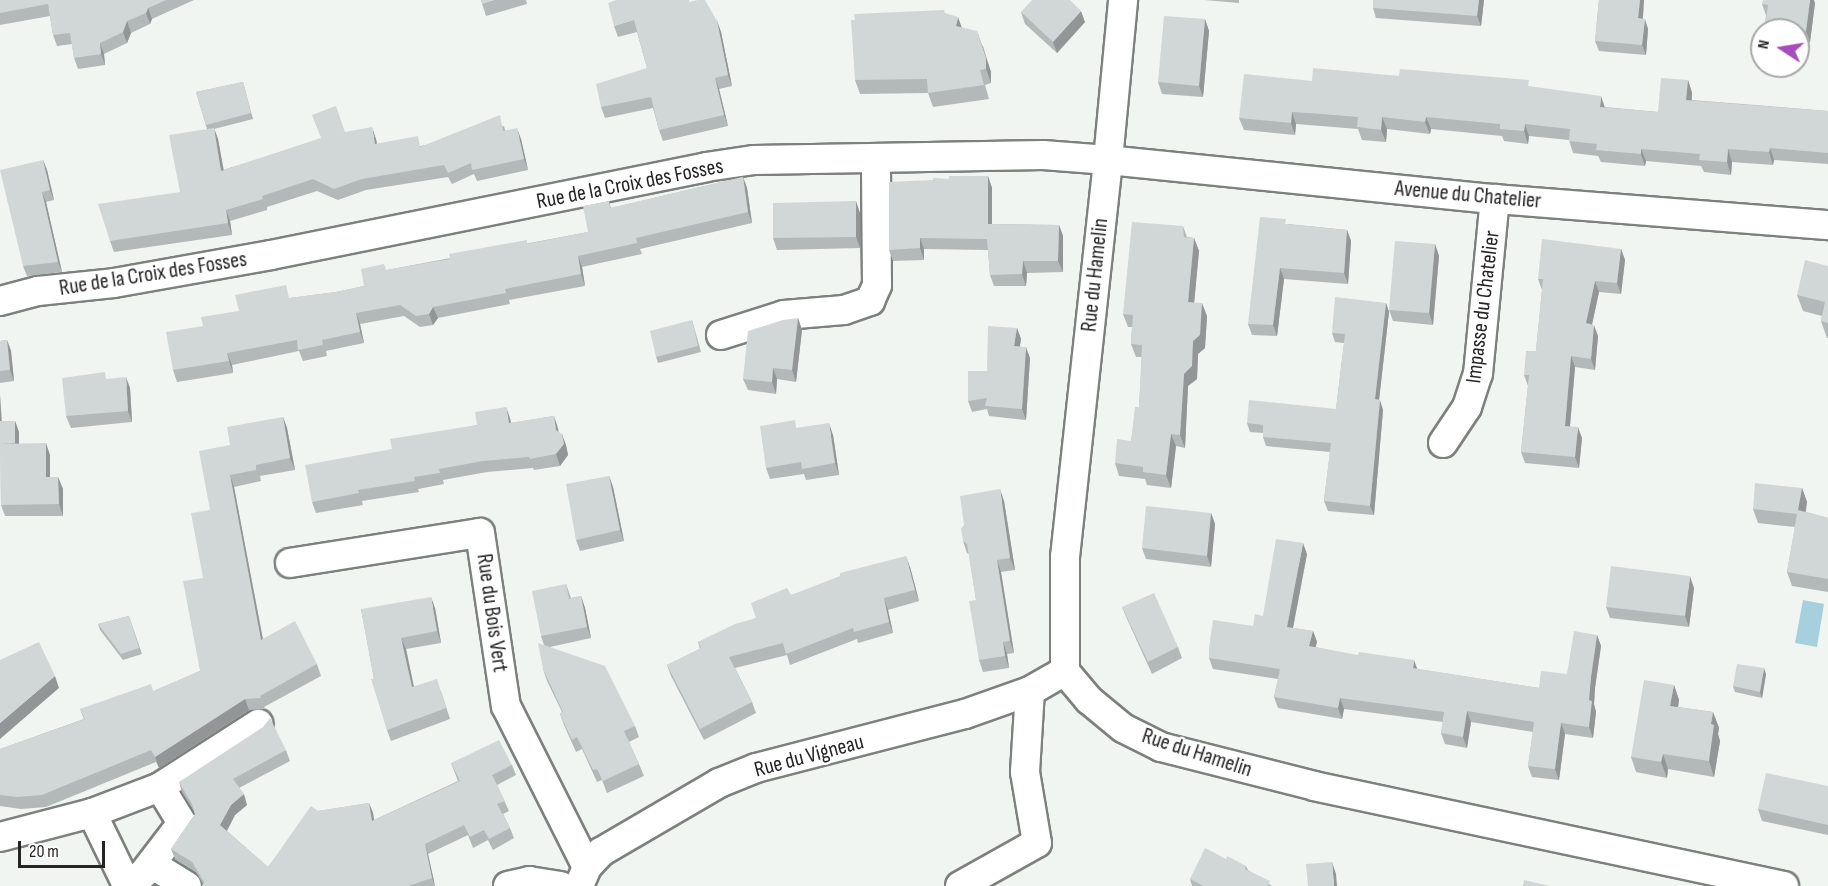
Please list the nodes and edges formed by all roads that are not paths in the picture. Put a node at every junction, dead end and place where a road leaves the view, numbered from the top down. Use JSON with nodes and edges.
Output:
{"nodes":[{"id":1,"x":1123,"y":0,"type":"edge"},
{"id":2,"x":876,"y":159,"type":"junction"},
{"id":3,"x":1108,"y":160,"type":"junction"},
{"id":4,"x":1495,"y":199,"type":"junction"},
{"id":5,"x":1828,"y":225,"type":"edge"},
{"id":6,"x":0,"y":301,"type":"edge"},
{"id":7,"x":722,"y":335,"type":"dead end"},
{"id":8,"x":1443,"y":443,"type":"dead end"},
{"id":9,"x":290,"y":563,"type":"dead end"},
{"id":10,"x":1065,"y":671,"type":"junction"},
{"id":11,"x":1030,"y":691,"type":"junction"},
{"id":12,"x":258,"y":724,"type":"dead end"},
{"id":13,"x":160,"y":787,"type":"junction"},
{"id":14,"x":92,"y":813,"type":"junction"},
{"id":15,"x":0,"y":837,"type":"edge"},
{"id":16,"x":151,"y":864,"type":"junction"},
{"id":17,"x":583,"y":877,"type":"edge"},
{"id":18,"x":126,"y":886,"type":"edge"},
{"id":19,"x":187,"y":886,"type":"edge"},
{"id":20,"x":508,"y":886,"type":"edge"},
{"id":21,"x":561,"y":886,"type":"edge"},
{"id":22,"x":960,"y":886,"type":"edge"},
{"id":23,"x":1784,"y":886,"type":"edge"}],
"edges":[{"from":1,"to":3,"type":"street"},
{"from":2,"to":3,"type":"street","name":"Rue de la Croix des Fosses"},
{"from":2,"to":6,"type":"street","name":"Rue de la Croix des Fosses"},
{"from":2,"to":7,"type":"street"},
{"from":3,"to":4,"type":"street","name":"Avenue du Chatelier"},
{"from":3,"to":10,"type":"street","name":"Rue du Hamelin"},
{"from":4,"to":5,"type":"street","name":"Avenue du Chatelier"},
{"from":4,"to":8,"type":"street","name":"Impasse du Chatelier"},
{"from":9,"to":17,"type":"street","name":"Rue du Bois Vert"},
{"from":10,"to":11,"type":"street","name":"Rue du Vigneau"},
{"from":10,"to":23,"type":"street","name":"Rue du Hamelin"},
{"from":11,"to":17,"type":"street","name":"Rue du Vigneau"},
{"from":11,"to":22,"type":"street"},
{"from":12,"to":13,"type":"street"},
{"from":13,"to":14,"type":"street"},
{"from":13,"to":16,"type":"street"},
{"from":14,"to":15,"type":"street"},
{"from":14,"to":18,"type":"street"},
{"from":16,"to":18,"type":"street"},
{"from":16,"to":19,"type":"street"},
{"from":20,"to":21,"type":"street"}]}
